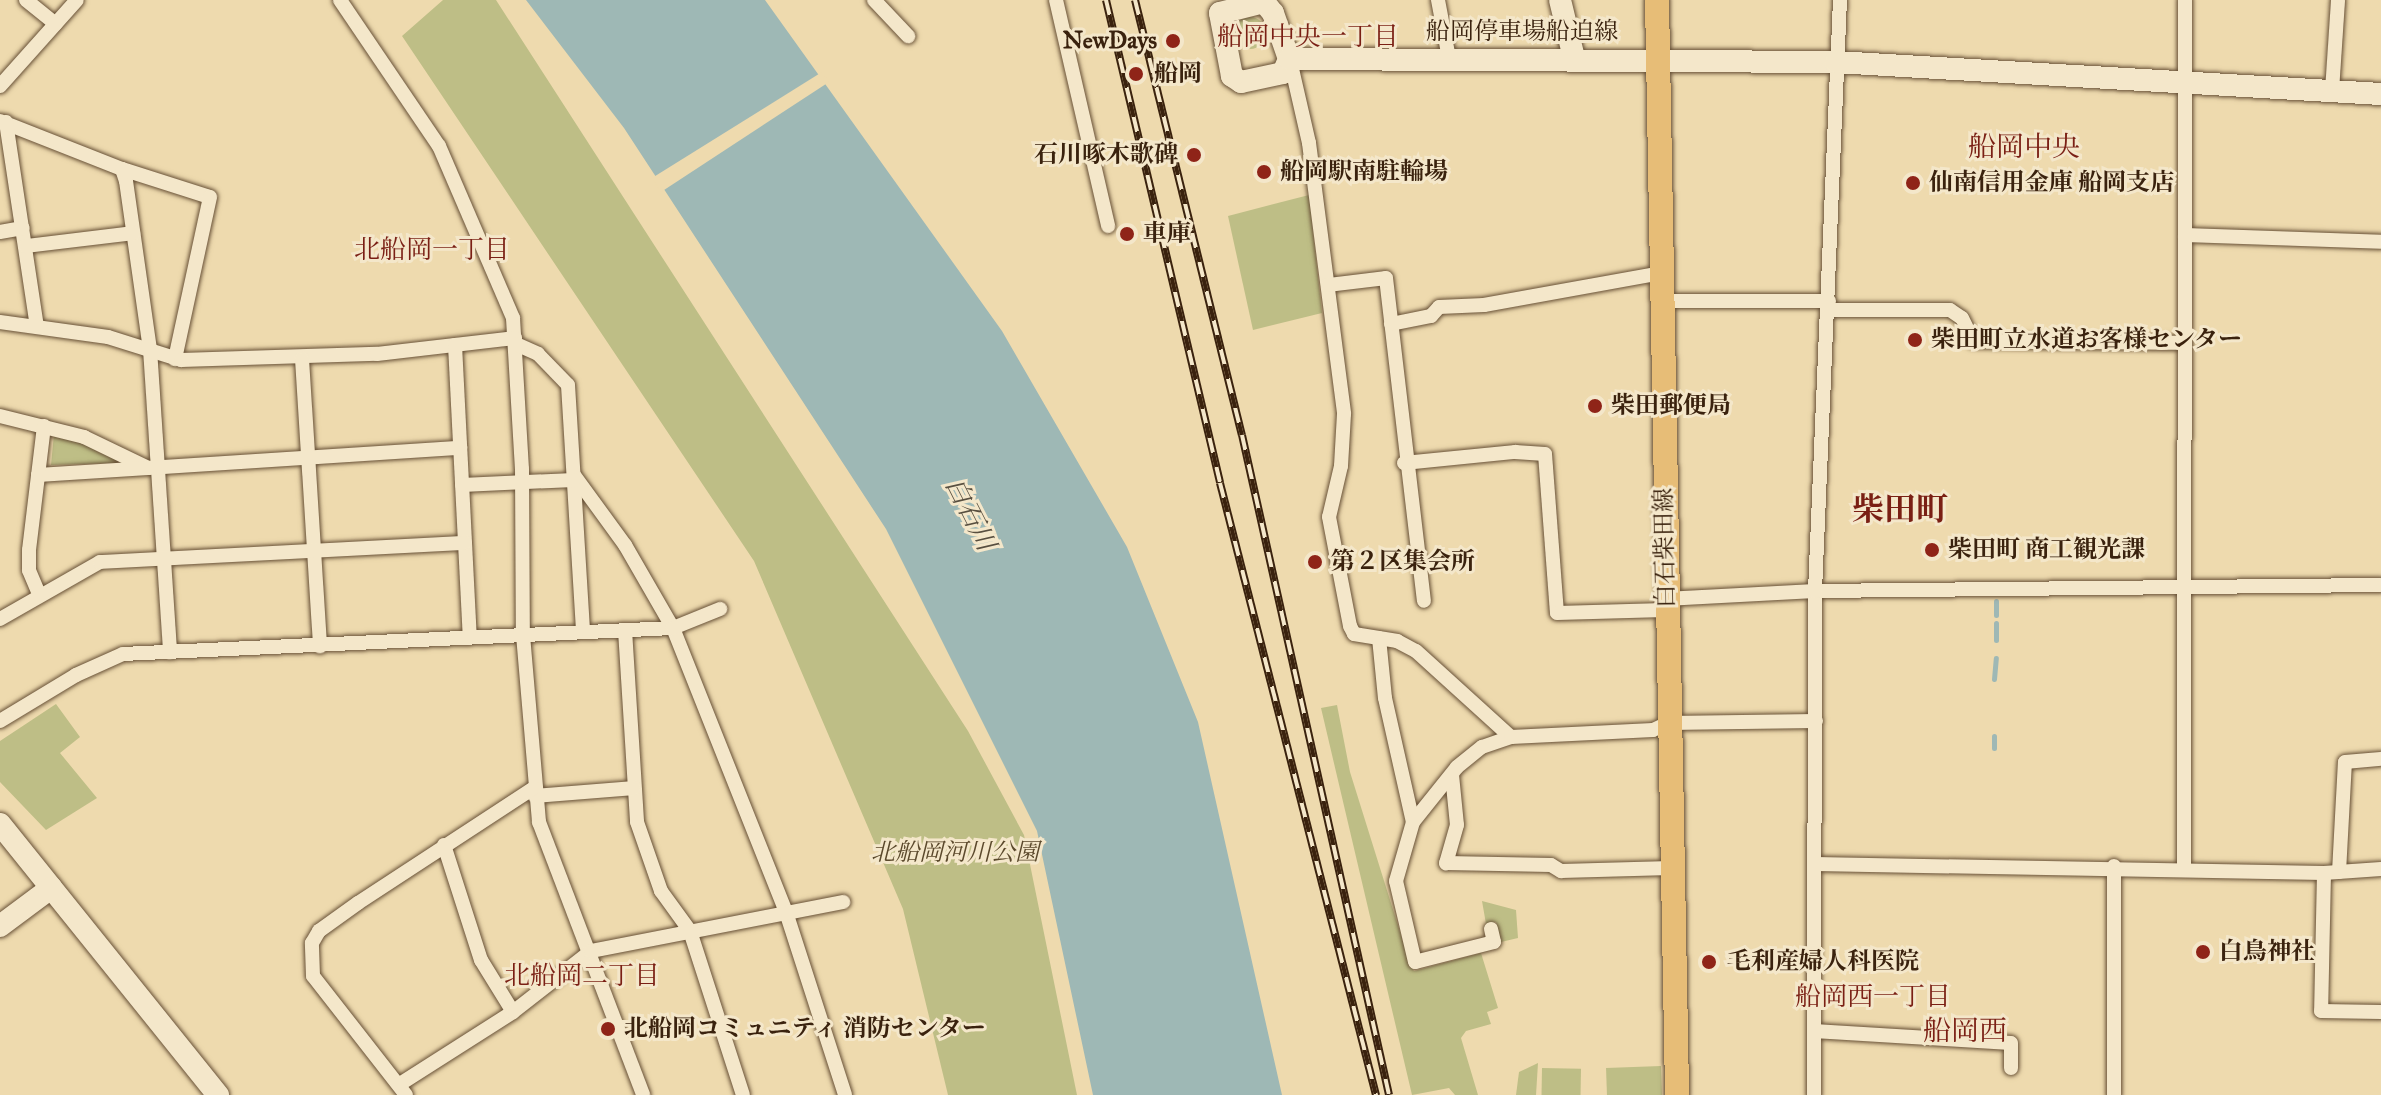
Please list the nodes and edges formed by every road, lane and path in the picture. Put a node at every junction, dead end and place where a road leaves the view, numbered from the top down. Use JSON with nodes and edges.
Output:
{"nodes":[{"id":1,"x":26,"y":0,"type":"edge"},
{"id":2,"x":77,"y":0,"type":"edge"},
{"id":3,"x":340,"y":0,"type":"edge"},
{"id":4,"x":874,"y":0,"type":"edge"},
{"id":5,"x":1056,"y":0,"type":"edge"},
{"id":6,"x":1438,"y":0,"type":"edge"},
{"id":7,"x":1560,"y":0,"type":"edge"},
{"id":8,"x":1657,"y":0,"type":"edge"},
{"id":9,"x":1840,"y":0,"type":"edge"},
{"id":10,"x":2185,"y":0,"type":"edge"},
{"id":11,"x":2338,"y":0,"type":"edge"},
{"id":12,"x":56,"y":24,"type":"junction"},
{"id":13,"x":908,"y":36,"type":"dead end"},
{"id":14,"x":1449,"y":58,"type":"junction"},
{"id":15,"x":1574,"y":58,"type":"junction"},
{"id":16,"x":1289,"y":59,"type":"joint"},
{"id":17,"x":1658,"y":59,"type":"junction"},
{"id":18,"x":1836,"y":62,"type":"junction"},
{"id":19,"x":2183,"y":81,"type":"junction"},
{"id":20,"x":0,"y":86,"type":"edge"},
{"id":21,"x":2332,"y":91,"type":"junction"},
{"id":22,"x":2381,"y":94,"type":"edge"},
{"id":23,"x":3,"y":122,"type":"edge"},
{"id":24,"x":122,"y":169,"type":"junction"},
{"id":25,"x":1108,"y":226,"type":"dead end"},
{"id":26,"x":23,"y":228,"type":"junction"},
{"id":27,"x":0,"y":232,"type":"edge"},
{"id":28,"x":133,"y":233,"type":"junction"},
{"id":29,"x":2185,"y":235,"type":"junction"},
{"id":30,"x":2381,"y":242,"type":"edge"},
{"id":31,"x":26,"y":246,"type":"junction"},
{"id":32,"x":1662,"y":273,"type":"junction"},
{"id":33,"x":1328,"y":285,"type":"junction"},
{"id":34,"x":1662,"y":301,"type":"junction"},
{"id":35,"x":1829,"y":305,"type":"junction"},
{"id":36,"x":0,"y":322,"type":"edge"},
{"id":37,"x":1391,"y":324,"type":"junction"},
{"id":38,"x":37,"y":326,"type":"junction"},
{"id":39,"x":515,"y":341,"type":"junction"},
{"id":40,"x":2184,"y":343,"type":"junction"},
{"id":41,"x":455,"y":345,"type":"junction"},
{"id":42,"x":150,"y":349,"type":"junction"},
{"id":43,"x":175,"y":359,"type":"junction"},
{"id":44,"x":302,"y":359,"type":"junction"},
{"id":45,"x":0,"y":416,"type":"edge"},
{"id":46,"x":44,"y":426,"type":"junction"},
{"id":47,"x":460,"y":448,"type":"junction"},
{"id":48,"x":307,"y":457,"type":"junction"},
{"id":49,"x":1404,"y":463,"type":"junction"},
{"id":50,"x":152,"y":467,"type":"junction"},
{"id":51,"x":38,"y":475,"type":"junction"},
{"id":52,"x":574,"y":477,"type":"junction"},
{"id":53,"x":522,"y":481,"type":"junction"},
{"id":54,"x":462,"y":485,"type":"junction"},
{"id":55,"x":465,"y":543,"type":"junction"},
{"id":56,"x":313,"y":552,"type":"junction"},
{"id":57,"x":162,"y":559,"type":"junction"},
{"id":58,"x":2381,"y":585,"type":"edge"},
{"id":59,"x":2185,"y":587,"type":"junction"},
{"id":60,"x":1815,"y":591,"type":"junction"},
{"id":61,"x":39,"y":594,"type":"junction"},
{"id":62,"x":1424,"y":601,"type":"dead end"},
{"id":63,"x":1665,"y":605,"type":"junction"},
{"id":64,"x":720,"y":609,"type":"dead end"},
{"id":65,"x":0,"y":619,"type":"edge"},
{"id":66,"x":673,"y":628,"type":"junction"},
{"id":67,"x":625,"y":630,"type":"junction"},
{"id":68,"x":583,"y":631,"type":"junction"},
{"id":69,"x":523,"y":635,"type":"junction"},
{"id":70,"x":470,"y":637,"type":"junction"},
{"id":71,"x":1379,"y":638,"type":"junction"},
{"id":72,"x":320,"y":646,"type":"junction"},
{"id":73,"x":170,"y":652,"type":"junction"},
{"id":74,"x":0,"y":721,"type":"edge"},
{"id":75,"x":1816,"y":721,"type":"junction"},
{"id":76,"x":1668,"y":723,"type":"junction"},
{"id":77,"x":1511,"y":737,"type":"junction"},
{"id":78,"x":2381,"y":759,"type":"edge"},
{"id":79,"x":1452,"y":775,"type":"junction"},
{"id":80,"x":634,"y":788,"type":"junction"},
{"id":81,"x":535,"y":792,"type":"junction"},
{"id":82,"x":1413,"y":822,"type":"junction"},
{"id":83,"x":0,"y":824,"type":"edge"},
{"id":84,"x":444,"y":845,"type":"junction"},
{"id":85,"x":1815,"y":864,"type":"junction"},
{"id":86,"x":2114,"y":866,"type":"junction"},
{"id":87,"x":2184,"y":867,"type":"junction"},
{"id":88,"x":1671,"y":868,"type":"junction"},
{"id":89,"x":2381,"y":869,"type":"edge"},
{"id":90,"x":2332,"y":872,"type":"junction"},
{"id":91,"x":51,"y":888,"type":"junction"},
{"id":92,"x":843,"y":902,"type":"dead end"},
{"id":93,"x":786,"y":912,"type":"junction"},
{"id":94,"x":0,"y":926,"type":"edge"},
{"id":95,"x":1491,"y":929,"type":"dead end"},
{"id":96,"x":690,"y":931,"type":"junction"},
{"id":97,"x":591,"y":951,"type":"junction"},
{"id":98,"x":513,"y":1012,"type":"junction"},
{"id":99,"x":2381,"y":1012,"type":"edge"},
{"id":100,"x":1814,"y":1031,"type":"junction"},
{"id":101,"x":2011,"y":1068,"type":"dead end"},
{"id":102,"x":403,"y":1089,"type":"edge"},
{"id":103,"x":218,"y":1095,"type":"edge"},
{"id":104,"x":643,"y":1095,"type":"edge"},
{"id":105,"x":743,"y":1095,"type":"edge"},
{"id":106,"x":845,"y":1095,"type":"edge"},
{"id":107,"x":1677,"y":1095,"type":"edge"},
{"id":108,"x":1814,"y":1095,"type":"edge"},
{"id":109,"x":2114,"y":1095,"type":"edge"}],
"edges":[{"from":1,"to":12,"type":"street"},
{"from":2,"to":12,"type":"street"},
{"from":3,"to":39,"type":"street"},
{"from":4,"to":13,"type":"street"},
{"from":5,"to":25,"type":"street"},
{"from":6,"to":14,"type":"street"},
{"from":7,"to":15,"type":"street"},
{"from":8,"to":17,"type":"main road","name":"白石柴田線"},
{"from":9,"to":18,"type":"street"},
{"from":10,"to":19,"type":"street"},
{"from":11,"to":21,"type":"street"},
{"from":12,"to":20,"type":"street"},
{"from":14,"to":15,"type":"street","name":"船岡停車場船迫線"},
{"from":14,"to":16,"type":"street","name":"船岡停車場船迫線"},
{"from":15,"to":17,"type":"street","name":"船岡停車場船迫線"},
{"from":16,"to":33,"type":"street"},
{"from":17,"to":18,"type":"street","name":"船岡停車場船迫線"},
{"from":17,"to":32,"type":"main road","name":"白石柴田線"},
{"from":18,"to":19,"type":"street","name":"船岡停車場船迫線"},
{"from":18,"to":35,"type":"street"},
{"from":19,"to":21,"type":"street","name":"船岡停車場船迫線"},
{"from":19,"to":29,"type":"street"},
{"from":21,"to":22,"type":"street","name":"船岡停車場船迫線"},
{"from":23,"to":24,"type":"street"},
{"from":23,"to":26,"type":"street"},
{"from":24,"to":28,"type":"street"},
{"from":24,"to":43,"type":"street"},
{"from":26,"to":27,"type":"street"},
{"from":26,"to":31,"type":"street"},
{"from":28,"to":31,"type":"street"},
{"from":28,"to":42,"type":"street"},
{"from":29,"to":30,"type":"street"},
{"from":29,"to":40,"type":"street"},
{"from":31,"to":38,"type":"street"},
{"from":32,"to":34,"type":"main road","name":"白石柴田線"},
{"from":32,"to":37,"type":"street"},
{"from":33,"to":37,"type":"street"},
{"from":33,"to":71,"type":"street"},
{"from":34,"to":35,"type":"street"},
{"from":34,"to":63,"type":"main road","name":"白石柴田線"},
{"from":35,"to":40,"type":"street"},
{"from":35,"to":60,"type":"street"},
{"from":36,"to":38,"type":"street"},
{"from":37,"to":49,"type":"street"},
{"from":38,"to":42,"type":"street"},
{"from":39,"to":41,"type":"street"},
{"from":39,"to":52,"type":"street"},
{"from":39,"to":53,"type":"street"},
{"from":40,"to":59,"type":"street"},
{"from":41,"to":44,"type":"street"},
{"from":41,"to":47,"type":"street"},
{"from":42,"to":43,"type":"street"},
{"from":42,"to":50,"type":"street"},
{"from":43,"to":44,"type":"street"},
{"from":44,"to":48,"type":"street"},
{"from":45,"to":46,"type":"street"},
{"from":46,"to":50,"type":"street"},
{"from":46,"to":51,"type":"street"},
{"from":47,"to":48,"type":"street"},
{"from":47,"to":54,"type":"street"},
{"from":48,"to":50,"type":"street"},
{"from":48,"to":56,"type":"street"},
{"from":49,"to":62,"type":"street"},
{"from":49,"to":63,"type":"street"},
{"from":50,"to":51,"type":"street"},
{"from":50,"to":57,"type":"street"},
{"from":51,"to":61,"type":"street"},
{"from":52,"to":53,"type":"street"},
{"from":52,"to":66,"type":"street"},
{"from":52,"to":68,"type":"street"},
{"from":53,"to":54,"type":"street"},
{"from":53,"to":69,"type":"street"},
{"from":54,"to":55,"type":"street"},
{"from":55,"to":56,"type":"street"},
{"from":55,"to":70,"type":"street"},
{"from":56,"to":57,"type":"street"},
{"from":56,"to":72,"type":"street"},
{"from":57,"to":61,"type":"street"},
{"from":57,"to":73,"type":"street"},
{"from":58,"to":59,"type":"street"},
{"from":59,"to":60,"type":"street"},
{"from":59,"to":87,"type":"street"},
{"from":60,"to":63,"type":"street"},
{"from":60,"to":75,"type":"street"},
{"from":61,"to":65,"type":"street"},
{"from":63,"to":76,"type":"main road","name":"白石柴田線"},
{"from":64,"to":66,"type":"street"},
{"from":66,"to":67,"type":"street"},
{"from":66,"to":93,"type":"street"},
{"from":67,"to":68,"type":"street"},
{"from":67,"to":80,"type":"street"},
{"from":68,"to":69,"type":"street"},
{"from":69,"to":70,"type":"street"},
{"from":69,"to":81,"type":"street"},
{"from":70,"to":72,"type":"street"},
{"from":71,"to":77,"type":"street"},
{"from":71,"to":82,"type":"street"},
{"from":72,"to":73,"type":"street"},
{"from":73,"to":74,"type":"street"},
{"from":75,"to":76,"type":"street"},
{"from":75,"to":85,"type":"street"},
{"from":76,"to":77,"type":"street"},
{"from":76,"to":88,"type":"main road","name":"白石柴田線"},
{"from":77,"to":79,"type":"street"},
{"from":78,"to":90,"type":"street"},
{"from":79,"to":82,"type":"street"},
{"from":79,"to":88,"type":"street"},
{"from":80,"to":81,"type":"street"},
{"from":80,"to":96,"type":"street"},
{"from":81,"to":84,"type":"street"},
{"from":81,"to":97,"type":"street"},
{"from":82,"to":95,"type":"street"},
{"from":83,"to":91,"type":"street"},
{"from":84,"to":98,"type":"street"},
{"from":84,"to":102,"type":"street"},
{"from":85,"to":86,"type":"street"},
{"from":85,"to":100,"type":"street"},
{"from":86,"to":87,"type":"street"},
{"from":86,"to":109,"type":"street"},
{"from":87,"to":90,"type":"street"},
{"from":88,"to":107,"type":"main road","name":"白石柴田線"},
{"from":89,"to":90,"type":"street"},
{"from":90,"to":99,"type":"street"},
{"from":91,"to":94,"type":"street"},
{"from":91,"to":103,"type":"street"},
{"from":92,"to":93,"type":"street"},
{"from":93,"to":96,"type":"street"},
{"from":93,"to":106,"type":"street"},
{"from":96,"to":97,"type":"street"},
{"from":96,"to":105,"type":"street"},
{"from":97,"to":98,"type":"street"},
{"from":97,"to":104,"type":"street"},
{"from":98,"to":102,"type":"street"},
{"from":100,"to":101,"type":"street"},
{"from":100,"to":108,"type":"street"}]}
